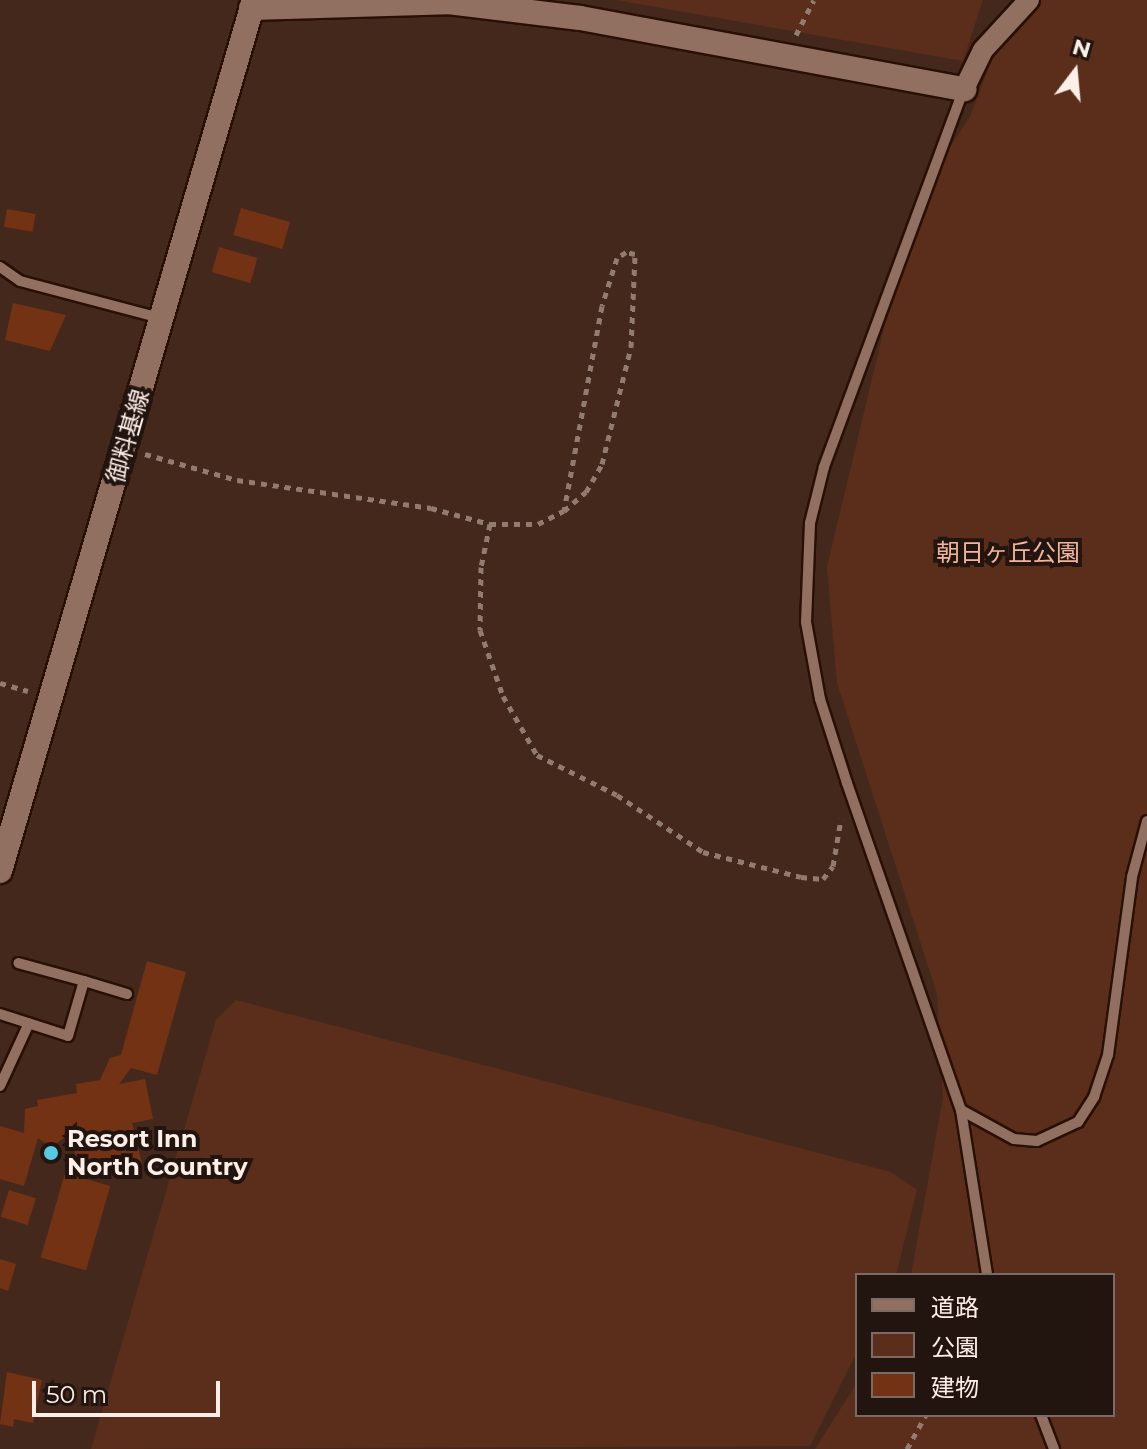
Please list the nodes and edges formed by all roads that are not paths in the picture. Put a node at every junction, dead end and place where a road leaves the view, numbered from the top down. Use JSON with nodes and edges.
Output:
{"nodes":[{"id":1,"x":1029,"y":0,"type":"edge"},
{"id":2,"x":252,"y":4,"type":"edge"},
{"id":3,"x":964,"y":89,"type":"junction"},
{"id":4,"x":0,"y":267,"type":"edge"},
{"id":5,"x":162,"y":318,"type":"junction"},
{"id":6,"x":1147,"y":821,"type":"edge"},
{"id":7,"x":0,"y":871,"type":"edge"},
{"id":8,"x":18,"y":963,"type":"dead end"},
{"id":9,"x":84,"y":981,"type":"junction"},
{"id":10,"x":127,"y":994,"type":"dead end"},
{"id":11,"x":0,"y":1014,"type":"edge"},
{"id":12,"x":29,"y":1023,"type":"junction"},
{"id":13,"x":0,"y":1086,"type":"edge"},
{"id":14,"x":961,"y":1110,"type":"junction"},
{"id":15,"x":987,"y":1273,"type":"edge"},
{"id":16,"x":1042,"y":1417,"type":"edge"},
{"id":17,"x":1054,"y":1449,"type":"edge"}],
"edges":[{"from":1,"to":3,"type":"street"},
{"from":2,"to":3,"type":"street"},
{"from":2,"to":5,"type":"street","name":"御料基線"},
{"from":3,"to":14,"type":"lane"},
{"from":4,"to":5,"type":"lane"},
{"from":5,"to":7,"type":"street","name":"御料基線"},
{"from":6,"to":14,"type":"lane"},
{"from":8,"to":9,"type":"lane"},
{"from":9,"to":10,"type":"lane"},
{"from":9,"to":12,"type":"lane"},
{"from":11,"to":12,"type":"lane"},
{"from":12,"to":13,"type":"lane"},
{"from":14,"to":15,"type":"lane"},
{"from":16,"to":17,"type":"lane"}]}
